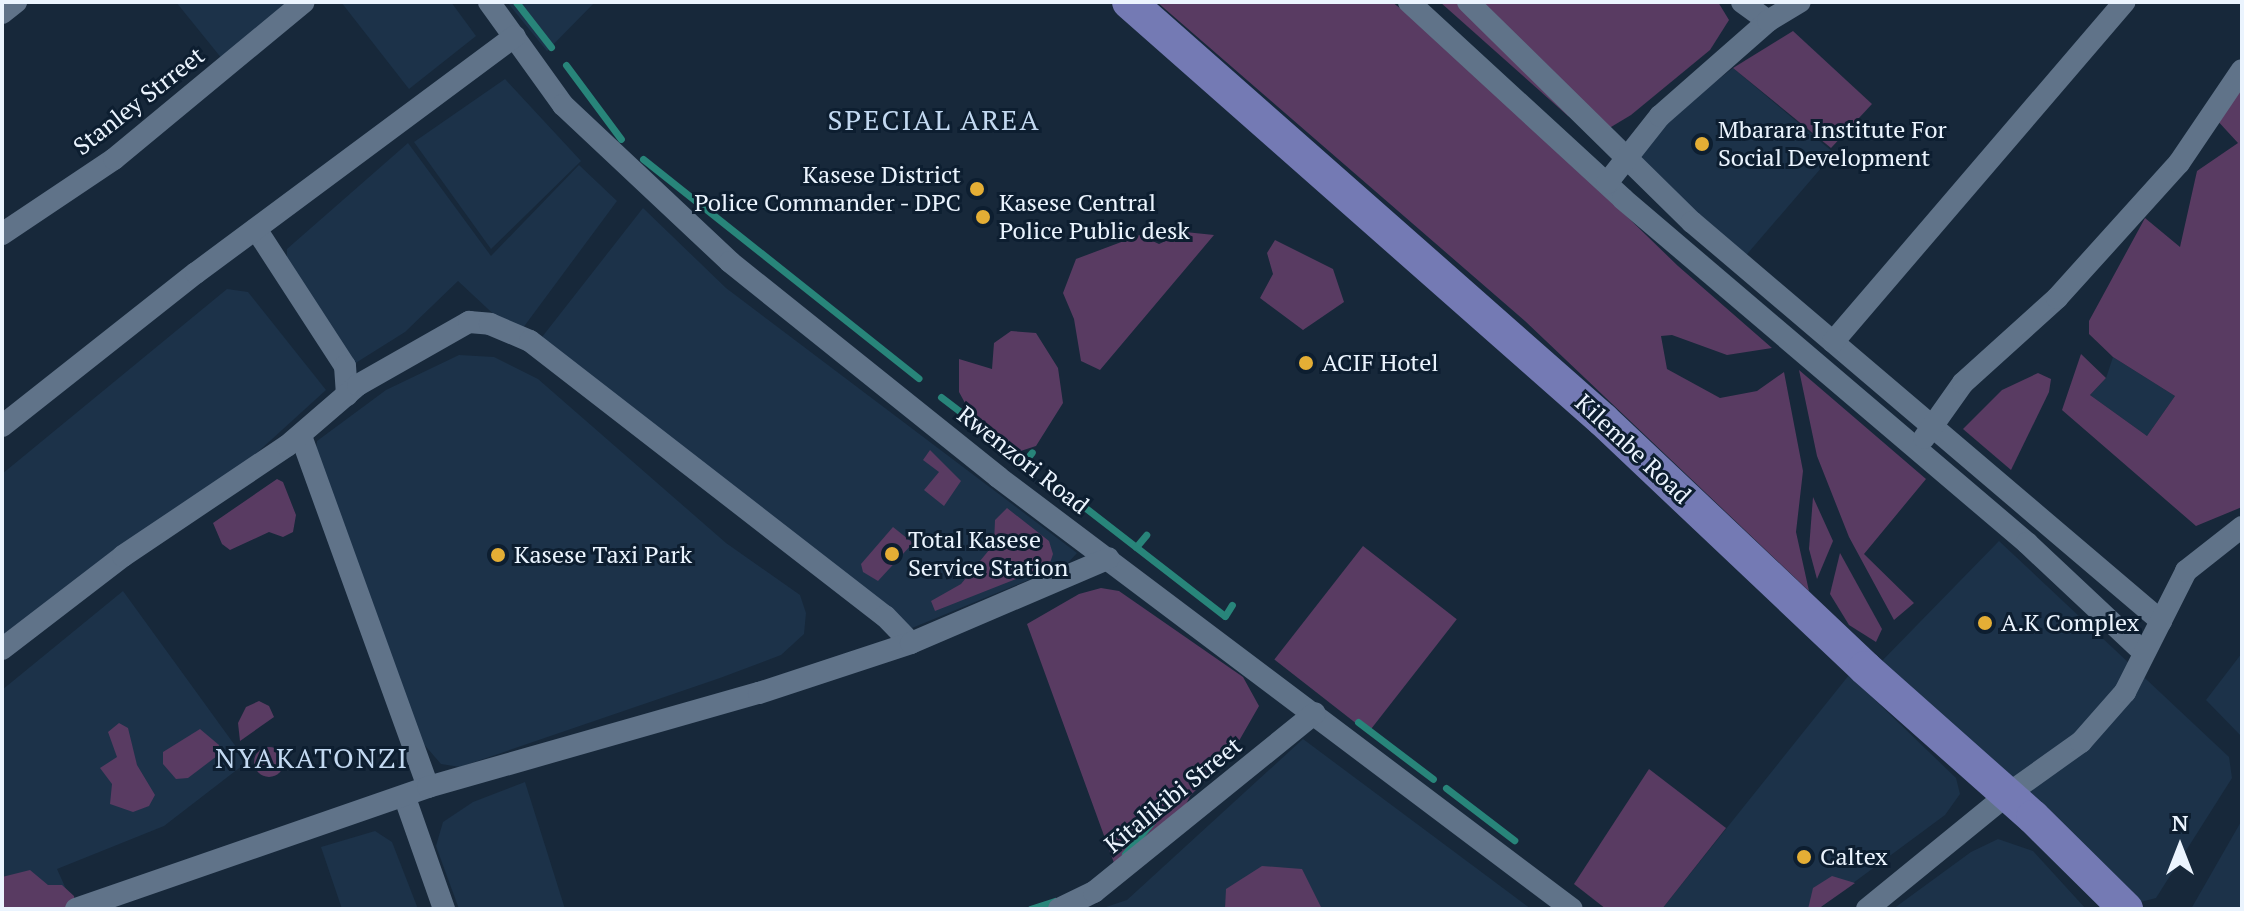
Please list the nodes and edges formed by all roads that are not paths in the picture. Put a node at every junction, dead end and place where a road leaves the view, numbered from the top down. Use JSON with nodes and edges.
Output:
{"nodes":[{"id":1,"x":16,"y":2,"type":"edge"},
{"id":2,"x":304,"y":2,"type":"edge"},
{"id":3,"x":489,"y":2,"type":"edge"},
{"id":4,"x":1129,"y":2,"type":"edge"},
{"id":5,"x":1409,"y":2,"type":"edge"},
{"id":6,"x":1468,"y":2,"type":"edge"},
{"id":7,"x":1742,"y":2,"type":"edge"},
{"id":8,"x":1800,"y":2,"type":"edge"},
{"id":9,"x":2124,"y":2,"type":"edge"},
{"id":10,"x":2,"y":13,"type":"edge"},
{"id":11,"x":1768,"y":21,"type":"junction"},
{"id":12,"x":515,"y":36,"type":"junction"},
{"id":13,"x":2242,"y":70,"type":"edge"},
{"id":14,"x":1628,"y":158,"type":"junction"},
{"id":15,"x":1607,"y":183,"type":"junction"},
{"id":16,"x":256,"y":229,"type":"junction"},
{"id":17,"x":2,"y":234,"type":"edge"},
{"id":18,"x":1833,"y":342,"type":"junction"},
{"id":19,"x":345,"y":366,"type":"junction"},
{"id":20,"x":374,"y":376,"type":"junction"},
{"id":21,"x":347,"y":395,"type":"junction"},
{"id":22,"x":2,"y":426,"type":"edge"},
{"id":23,"x":1929,"y":426,"type":"junction"},
{"id":24,"x":301,"y":436,"type":"junction"},
{"id":25,"x":1919,"y":450,"type":"junction"},
{"id":26,"x":2242,"y":527,"type":"edge"},
{"id":27,"x":1109,"y":558,"type":"junction"},
{"id":28,"x":2161,"y":621,"type":"junction"},
{"id":29,"x":911,"y":643,"type":"junction"},
{"id":30,"x":2,"y":649,"type":"edge"},
{"id":31,"x":2143,"y":652,"type":"junction"},
{"id":32,"x":1315,"y":713,"type":"junction"},
{"id":33,"x":428,"y":787,"type":"junction"},
{"id":34,"x":2008,"y":794,"type":"junction"},
{"id":35,"x":405,"y":798,"type":"junction"},
{"id":36,"x":76,"y":909,"type":"edge"},
{"id":37,"x":444,"y":909,"type":"edge"},
{"id":38,"x":1059,"y":909,"type":"edge"},
{"id":39,"x":1572,"y":909,"type":"edge"},
{"id":40,"x":1867,"y":909,"type":"edge"},
{"id":41,"x":2126,"y":909,"type":"edge"}],
"edges":[{"from":1,"to":10,"type":"street"},
{"from":2,"to":17,"type":"street","name":"Stanley Strreet"},
{"from":3,"to":12,"type":"street","name":"Rwenzori Road"},
{"from":4,"to":34,"type":"main road","name":"Kilembe Road"},
{"from":5,"to":15,"type":"street"},
{"from":6,"to":14,"type":"street"},
{"from":7,"to":11,"type":"street"},
{"from":8,"to":11,"type":"street"},
{"from":9,"to":18,"type":"street"},
{"from":11,"to":14,"type":"street"},
{"from":12,"to":16,"type":"street"},
{"from":12,"to":27,"type":"street","name":"Rwenzori Road"},
{"from":13,"to":23,"type":"street"},
{"from":14,"to":15,"type":"street"},
{"from":14,"to":18,"type":"street"},
{"from":15,"to":25,"type":"street"},
{"from":16,"to":19,"type":"street"},
{"from":16,"to":22,"type":"street"},
{"from":18,"to":23,"type":"street"},
{"from":19,"to":20,"type":"street"},
{"from":19,"to":21,"type":"street"},
{"from":20,"to":21,"type":"street"},
{"from":20,"to":29,"type":"street"},
{"from":21,"to":24,"type":"street"},
{"from":23,"to":25,"type":"street"},
{"from":23,"to":28,"type":"street"},
{"from":24,"to":30,"type":"street"},
{"from":24,"to":33,"type":"street"},
{"from":25,"to":31,"type":"street"},
{"from":26,"to":28,"type":"street"},
{"from":27,"to":29,"type":"street"},
{"from":27,"to":32,"type":"street","name":"Rwenzori Road"},
{"from":28,"to":31,"type":"street"},
{"from":29,"to":33,"type":"street"},
{"from":31,"to":34,"type":"street"},
{"from":32,"to":38,"type":"street","name":"Kitalikibi Street"},
{"from":32,"to":39,"type":"street","name":"Rwenzori Road"},
{"from":33,"to":35,"type":"street"},
{"from":34,"to":40,"type":"street"},
{"from":34,"to":41,"type":"main road","name":"Kilembe Road"},
{"from":35,"to":36,"type":"street"},
{"from":35,"to":37,"type":"street"}]}
